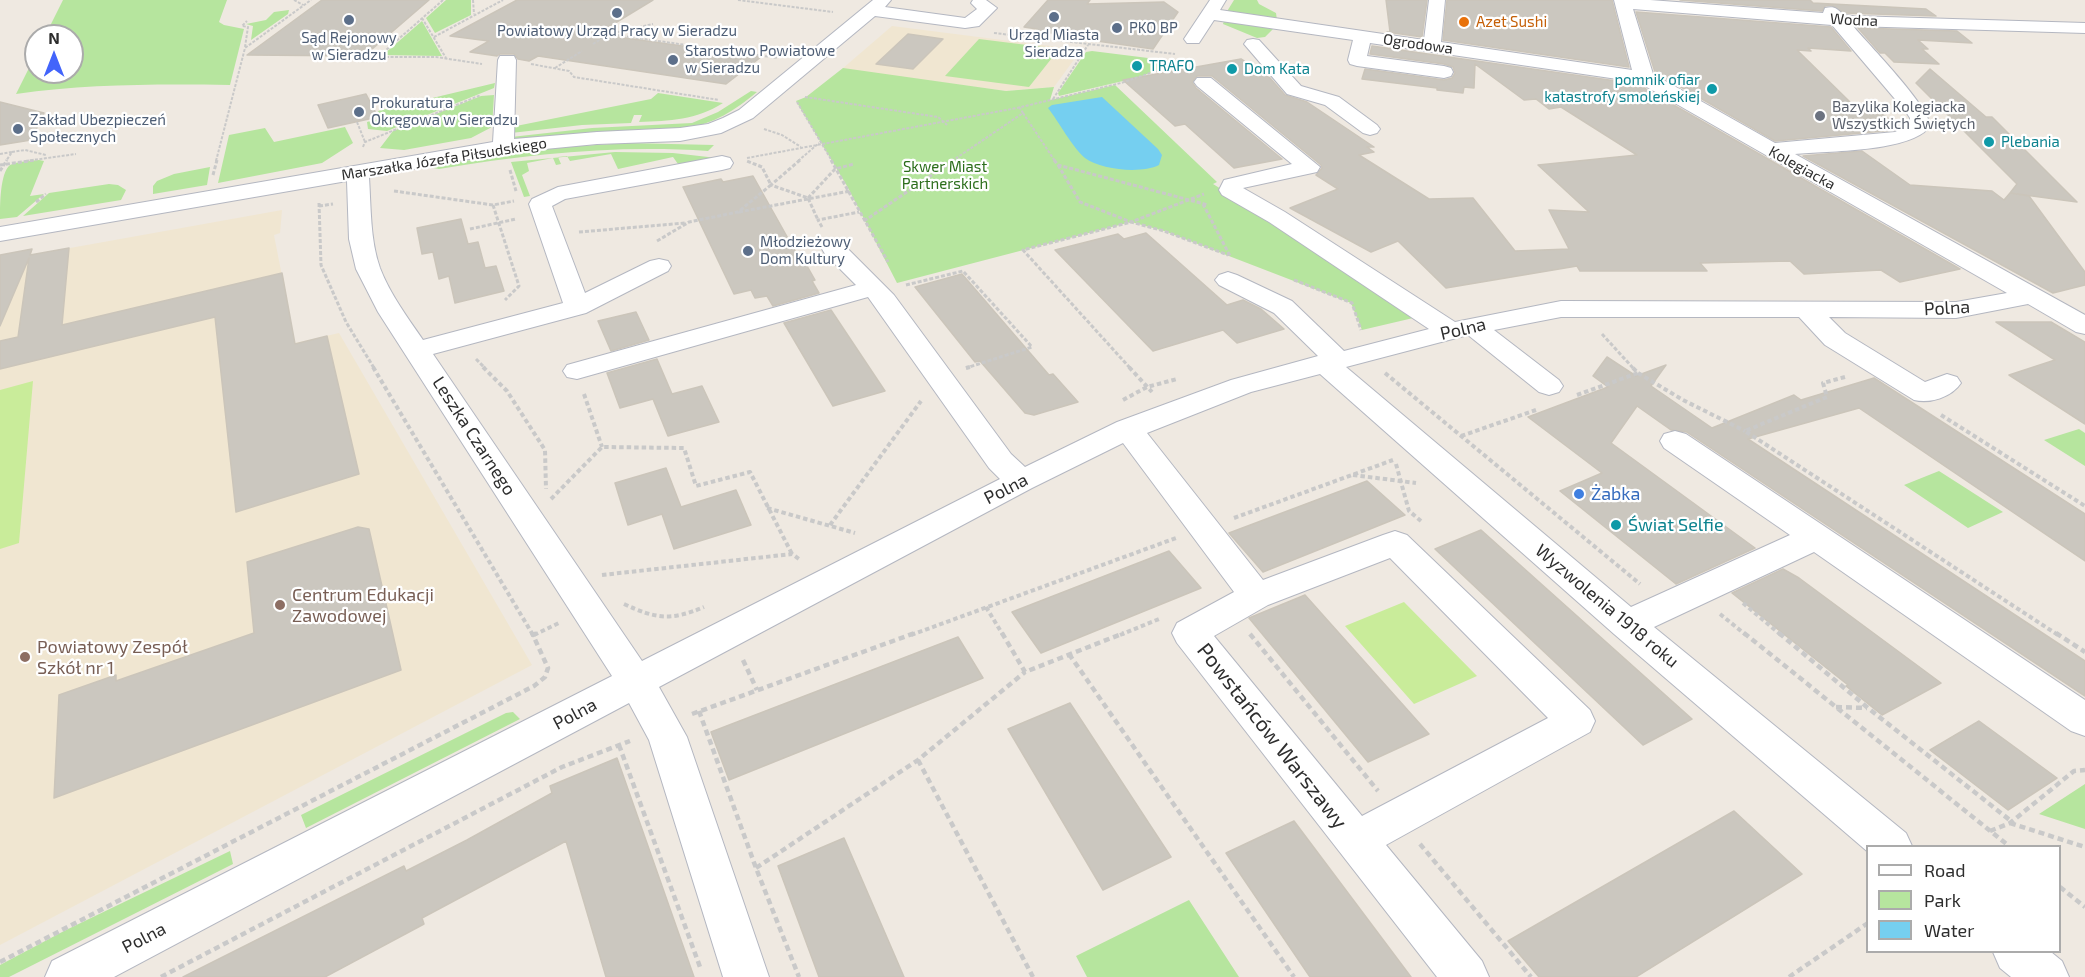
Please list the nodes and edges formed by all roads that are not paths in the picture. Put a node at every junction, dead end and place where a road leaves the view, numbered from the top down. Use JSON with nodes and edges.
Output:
{"nodes":[{"id":1,"x":1437,"y":0,"type":"edge"},
{"id":2,"x":1820,"y":0,"type":"edge"},
{"id":3,"x":974,"y":1,"type":"edge"},
{"id":4,"x":1623,"y":1,"type":"edge"},
{"id":5,"x":877,"y":5,"type":"edge"},
{"id":6,"x":1214,"y":7,"type":"edge"},
{"id":7,"x":1839,"y":20,"type":"junction"},
{"id":8,"x":2085,"y":28,"type":"edge"},
{"id":9,"x":1363,"y":36,"type":"junction"},
{"id":10,"x":1193,"y":39,"type":"road end"},
{"id":11,"x":1253,"y":44,"type":"dead end"},
{"id":12,"x":1432,"y":46,"type":"junction"},
{"id":13,"x":507,"y":60,"type":"dead end"},
{"id":14,"x":1444,"y":72,"type":"dead end"},
{"id":15,"x":1644,"y":76,"type":"junction"},
{"id":16,"x":1204,"y":82,"type":"dead end"},
{"id":17,"x":1370,"y":129,"type":"dead end"},
{"id":18,"x":1770,"y":150,"type":"junction"},
{"id":19,"x":505,"y":154,"type":"junction"},
{"id":20,"x":731,"y":161,"type":"road end"},
{"id":21,"x":359,"y":162,"type":"junction"},
{"id":22,"x":140,"y":187,"type":"dead end"},
{"id":23,"x":131,"y":212,"type":"junction"},
{"id":24,"x":0,"y":234,"type":"edge"},
{"id":25,"x":834,"y":249,"type":"dead end"},
{"id":26,"x":659,"y":266,"type":"dead end"},
{"id":27,"x":1229,"y":268,"type":"road end"},
{"id":28,"x":884,"y":292,"type":"junction"},
{"id":29,"x":2031,"y":296,"type":"junction"},
{"id":30,"x":577,"y":307,"type":"junction"},
{"id":31,"x":1807,"y":310,"type":"junction"},
{"id":32,"x":2085,"y":326,"type":"edge"},
{"id":33,"x":1462,"y":329,"type":"junction"},
{"id":34,"x":417,"y":350,"type":"junction"},
{"id":35,"x":1331,"y":362,"type":"junction"},
{"id":36,"x":577,"y":371,"type":"dead end"},
{"id":37,"x":1947,"y":383,"type":"dead end"},
{"id":38,"x":1549,"y":386,"type":"dead end"},
{"id":39,"x":1122,"y":416,"type":"junction"},
{"id":40,"x":1676,"y":441,"type":"dead end"},
{"id":41,"x":1021,"y":481,"type":"junction"},
{"id":42,"x":1815,"y":537,"type":"junction"},
{"id":43,"x":1251,"y":598,"type":"junction"},
{"id":44,"x":1627,"y":624,"type":"junction"},
{"id":45,"x":636,"y":682,"type":"junction"},
{"id":46,"x":2085,"y":720,"type":"edge"},
{"id":47,"x":1354,"y":840,"type":"junction"},
{"id":48,"x":1890,"y":845,"type":"edge"},
{"id":49,"x":2018,"y":953,"type":"edge"},
{"id":50,"x":68,"y":977,"type":"edge"},
{"id":51,"x":746,"y":977,"type":"edge"},
{"id":52,"x":1466,"y":977,"type":"edge"},
{"id":53,"x":2046,"y":977,"type":"edge"}],
"edges":[{"from":1,"to":12,"type":"street"},
{"from":2,"to":7,"type":"street"},
{"from":3,"to":5,"type":"street"},
{"from":4,"to":7,"type":"street","name":"Wodna"},
{"from":4,"to":15,"type":"street"},
{"from":5,"to":19,"type":"street","name":"Marszałka Józefa Piłsudskiego"},
{"from":6,"to":9,"type":"street","name":"Ogrodowa"},
{"from":6,"to":10,"type":"street"},
{"from":7,"to":8,"type":"street","name":"Wodna"},
{"from":7,"to":18,"type":"street"},
{"from":9,"to":12,"type":"street","name":"Ogrodowa"},
{"from":9,"to":14,"type":"street"},
{"from":11,"to":17,"type":"street"},
{"from":12,"to":15,"type":"street","name":"Ogrodowa"},
{"from":13,"to":19,"type":"street"},
{"from":15,"to":18,"type":"street","name":"Kolegiacka"},
{"from":16,"to":33,"type":"street"},
{"from":18,"to":29,"type":"street","name":"Kolegiacka"},
{"from":19,"to":21,"type":"street","name":"Marszałka Józefa Piłsudskiego"},
{"from":20,"to":30,"type":"street"},
{"from":21,"to":23,"type":"street","name":"Marszałka Józefa Piłsudskiego"},
{"from":21,"to":34,"type":"street","name":"Leszka Czarnego"},
{"from":22,"to":23,"type":"street"},
{"from":23,"to":24,"type":"street","name":"Marszałka Józefa Piłsudskiego"},
{"from":25,"to":28,"type":"street"},
{"from":26,"to":30,"type":"street"},
{"from":27,"to":35,"type":"street","name":"Wyzwolenia 1918 roku"},
{"from":28,"to":36,"type":"street"},
{"from":28,"to":41,"type":"street"},
{"from":29,"to":31,"type":"street","name":"Polna"},
{"from":29,"to":32,"type":"street","name":"Kolegiacka"},
{"from":30,"to":34,"type":"street"},
{"from":31,"to":33,"type":"street","name":"Polna"},
{"from":31,"to":37,"type":"street"},
{"from":33,"to":35,"type":"street","name":"Polna"},
{"from":33,"to":38,"type":"street"},
{"from":34,"to":45,"type":"street","name":"Leszka Czarnego"},
{"from":35,"to":39,"type":"street","name":"Polna"},
{"from":35,"to":44,"type":"street","name":"Wyzwolenia 1918 roku"},
{"from":39,"to":41,"type":"street","name":"Polna"},
{"from":39,"to":43,"type":"street"},
{"from":40,"to":42,"type":"street"},
{"from":41,"to":45,"type":"street","name":"Polna"},
{"from":42,"to":44,"type":"street"},
{"from":42,"to":46,"type":"street"},
{"from":43,"to":47,"type":"street","name":"Powstańców Warszawy"},
{"from":43,"to":47,"type":"street"},
{"from":44,"to":48,"type":"street","name":"Wyzwolenia 1918 roku"},
{"from":45,"to":50,"type":"street","name":"Polna"},
{"from":45,"to":51,"type":"street","name":"Leszka Czarnego"},
{"from":47,"to":52,"type":"street","name":"Powstańców Warszawy"},
{"from":49,"to":53,"type":"street"}]}
